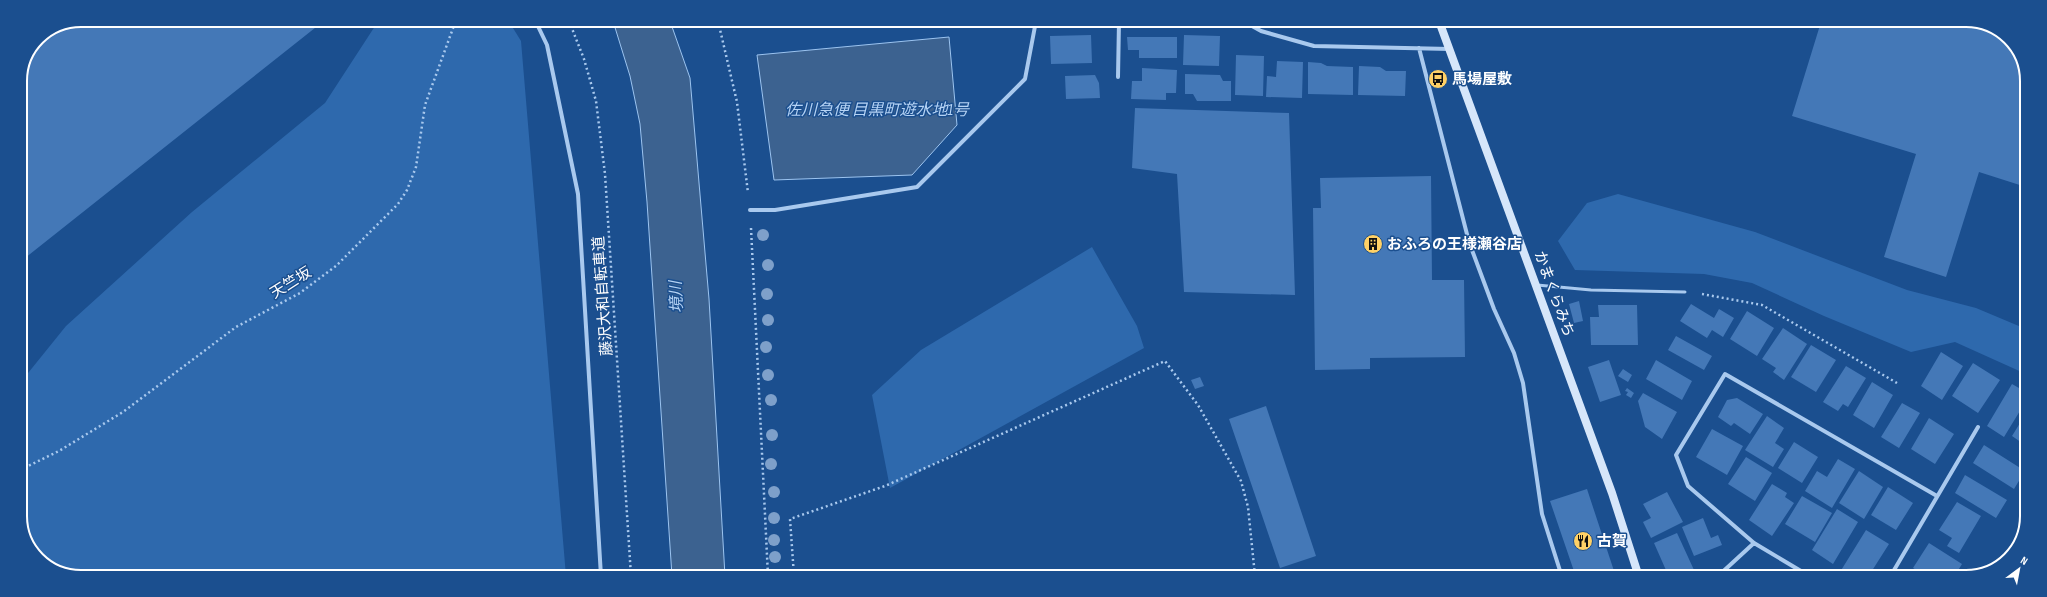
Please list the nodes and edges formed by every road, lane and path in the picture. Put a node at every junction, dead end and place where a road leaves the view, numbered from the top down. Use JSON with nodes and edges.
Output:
{"nodes":[{"id":1,"x":454,"y":27,"type":"edge"},
{"id":2,"x":538,"y":27,"type":"edge"},
{"id":3,"x":572,"y":27,"type":"edge"},
{"id":4,"x":719,"y":27,"type":"edge"},
{"id":5,"x":1035,"y":27,"type":"edge"},
{"id":6,"x":1119,"y":27,"type":"edge"},
{"id":7,"x":1255,"y":27,"type":"edge"},
{"id":8,"x":1441,"y":27,"type":"edge"},
{"id":9,"x":1419,"y":48,"type":"junction"},
{"id":10,"x":1450,"y":49,"type":"junction"},
{"id":11,"x":1118,"y":77,"type":"dead end"},
{"id":12,"x":750,"y":210,"type":"junction"},
{"id":13,"x":1536,"y":285,"type":"junction"},
{"id":14,"x":1685,"y":292,"type":"joint"},
{"id":15,"x":1897,"y":383,"type":"dead end"},
{"id":16,"x":1978,"y":427,"type":"dead end"},
{"id":17,"x":27,"y":467,"type":"edge"},
{"id":18,"x":1937,"y":496,"type":"junction"},
{"id":19,"x":1754,"y":543,"type":"junction"},
{"id":20,"x":601,"y":570,"type":"edge"},
{"id":21,"x":631,"y":570,"type":"edge"},
{"id":22,"x":768,"y":570,"type":"edge"},
{"id":23,"x":794,"y":570,"type":"edge"},
{"id":24,"x":1254,"y":570,"type":"edge"},
{"id":25,"x":1560,"y":570,"type":"edge"},
{"id":26,"x":1637,"y":570,"type":"edge"},
{"id":27,"x":1725,"y":570,"type":"edge"},
{"id":28,"x":1799,"y":570,"type":"edge"},
{"id":29,"x":1894,"y":570,"type":"edge"}],
"edges":[{"from":1,"to":17,"type":"path","name":"天竺坂"},
{"from":2,"to":20,"type":"street"},
{"from":3,"to":21,"type":"path","name":"藤沢大和自転車道"},
{"from":4,"to":12,"type":"path"},
{"from":5,"to":12,"type":"street"},
{"from":6,"to":11,"type":"street"},
{"from":7,"to":9,"type":"street"},
{"from":8,"to":10,"type":"main road","name":"かまくらみち"},
{"from":9,"to":10,"type":"street"},
{"from":9,"to":25,"type":"street"},
{"from":10,"to":13,"type":"main road","name":"かまくらみち"},
{"from":12,"to":22,"type":"path"},
{"from":13,"to":14,"type":"lane"},
{"from":13,"to":26,"type":"main road","name":"かまくらみち"},
{"from":14,"to":15,"type":"path"},
{"from":16,"to":18,"type":"street"},
{"from":18,"to":19,"type":"street"},
{"from":18,"to":29,"type":"street"},
{"from":19,"to":27,"type":"street"},
{"from":19,"to":28,"type":"street"},
{"from":23,"to":24,"type":"path"}]}
